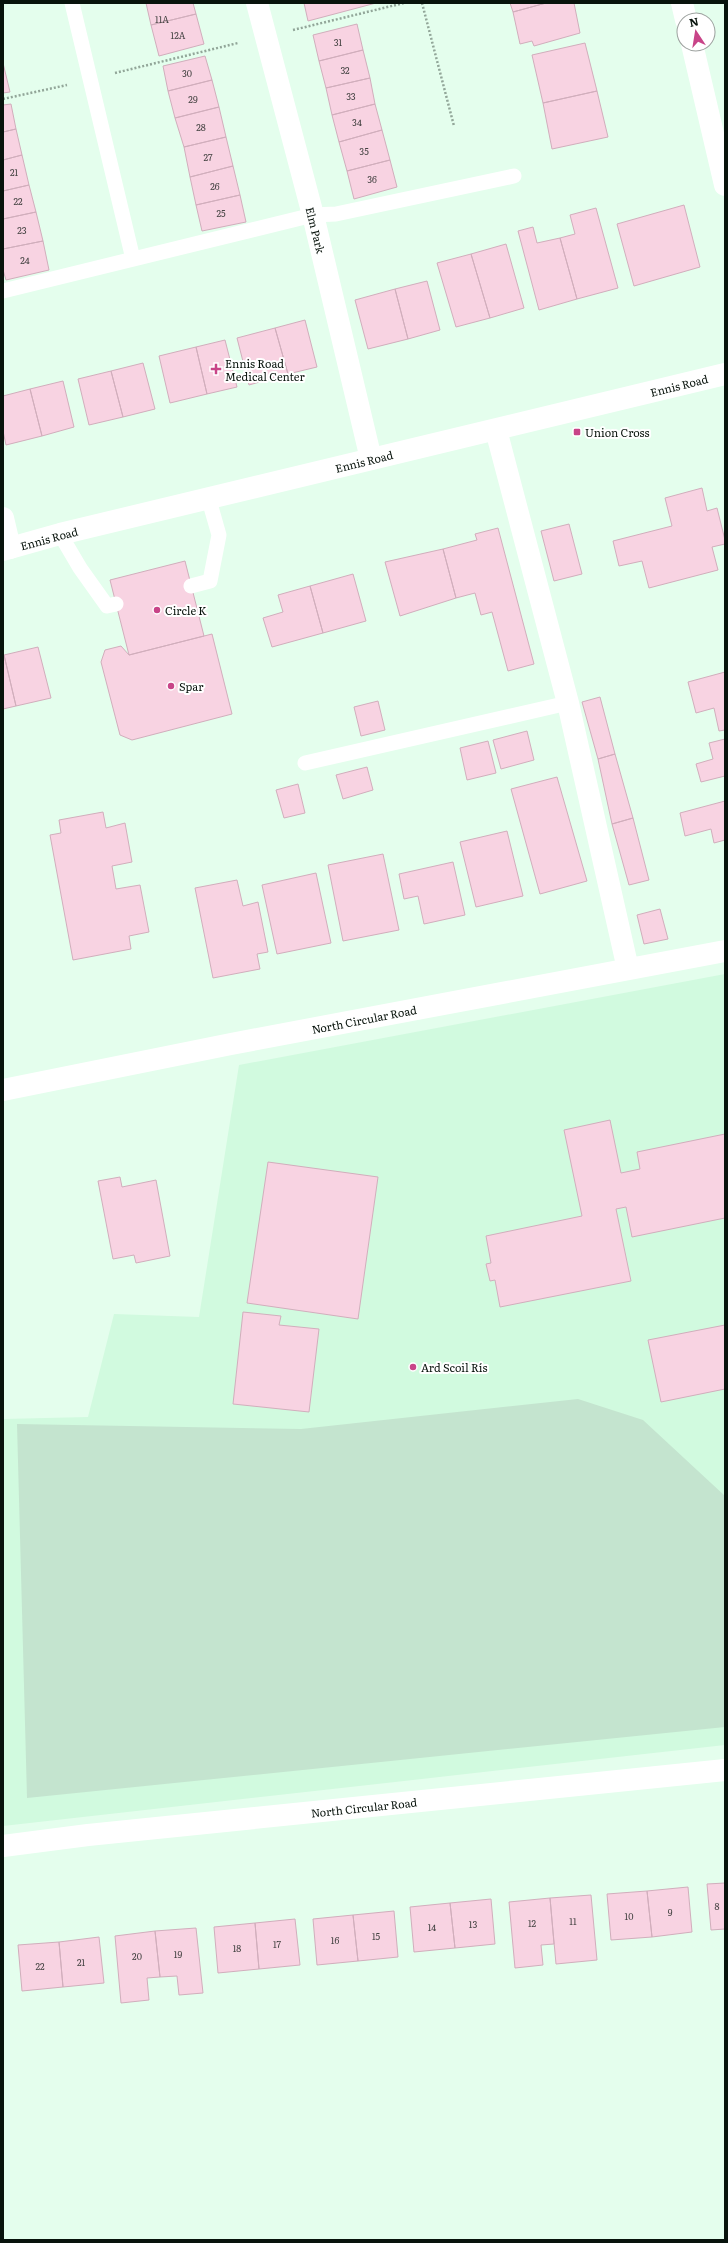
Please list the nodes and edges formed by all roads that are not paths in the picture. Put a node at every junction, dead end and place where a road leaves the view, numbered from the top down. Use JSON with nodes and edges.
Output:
{"nodes":[{"id":1,"x":72,"y":3,"type":"edge"},
{"id":2,"x":257,"y":3,"type":"edge"},
{"id":3,"x":694,"y":52,"type":"edge"},
{"id":4,"x":514,"y":176,"type":"dead end"},
{"id":5,"x":725,"y":185,"type":"edge"},
{"id":6,"x":313,"y":215,"type":"junction"},
{"id":7,"x":133,"y":259,"type":"junction"},
{"id":8,"x":3,"y":291,"type":"edge"},
{"id":9,"x":725,"y":374,"type":"edge"},
{"id":10,"x":496,"y":430,"type":"junction"},
{"id":11,"x":371,"y":459,"type":"junction"},
{"id":12,"x":209,"y":500,"type":"junction"},
{"id":13,"x":3,"y":518,"type":"edge"},
{"id":14,"x":60,"y":534,"type":"junction"},
{"id":15,"x":6,"y":549,"type":"edge"},
{"id":16,"x":191,"y":586,"type":"dead end"},
{"id":17,"x":116,"y":604,"type":"dead end"},
{"id":18,"x":568,"y":703,"type":"junction"},
{"id":19,"x":306,"y":762,"type":"dead end"},
{"id":20,"x":725,"y":951,"type":"edge"},
{"id":21,"x":628,"y":969,"type":"junction"},
{"id":22,"x":3,"y":1090,"type":"edge"},
{"id":23,"x":725,"y":1770,"type":"edge"},
{"id":24,"x":3,"y":1846,"type":"edge"}],
"edges":[{"from":1,"to":7,"type":"lane"},
{"from":2,"to":6,"type":"street","name":"Elm Park"},
{"from":3,"to":5,"type":"street"},
{"from":4,"to":6,"type":"lane"},
{"from":6,"to":7,"type":"lane"},
{"from":6,"to":11,"type":"street","name":"Elm Park"},
{"from":7,"to":8,"type":"lane"},
{"from":9,"to":10,"type":"street","name":"Ennis Road"},
{"from":10,"to":11,"type":"street","name":"Ennis Road"},
{"from":10,"to":18,"type":"street"},
{"from":11,"to":12,"type":"street","name":"Ennis Road"},
{"from":12,"to":14,"type":"street","name":"Ennis Road"},
{"from":12,"to":16,"type":"lane"},
{"from":13,"to":15,"type":"street"},
{"from":14,"to":15,"type":"street","name":"Ennis Road"},
{"from":14,"to":17,"type":"lane"},
{"from":18,"to":19,"type":"lane"},
{"from":18,"to":21,"type":"street"},
{"from":20,"to":21,"type":"street","name":"North Circular Road"},
{"from":21,"to":22,"type":"street","name":"North Circular Road"},
{"from":23,"to":24,"type":"street","name":"North Circular Road"}]}
